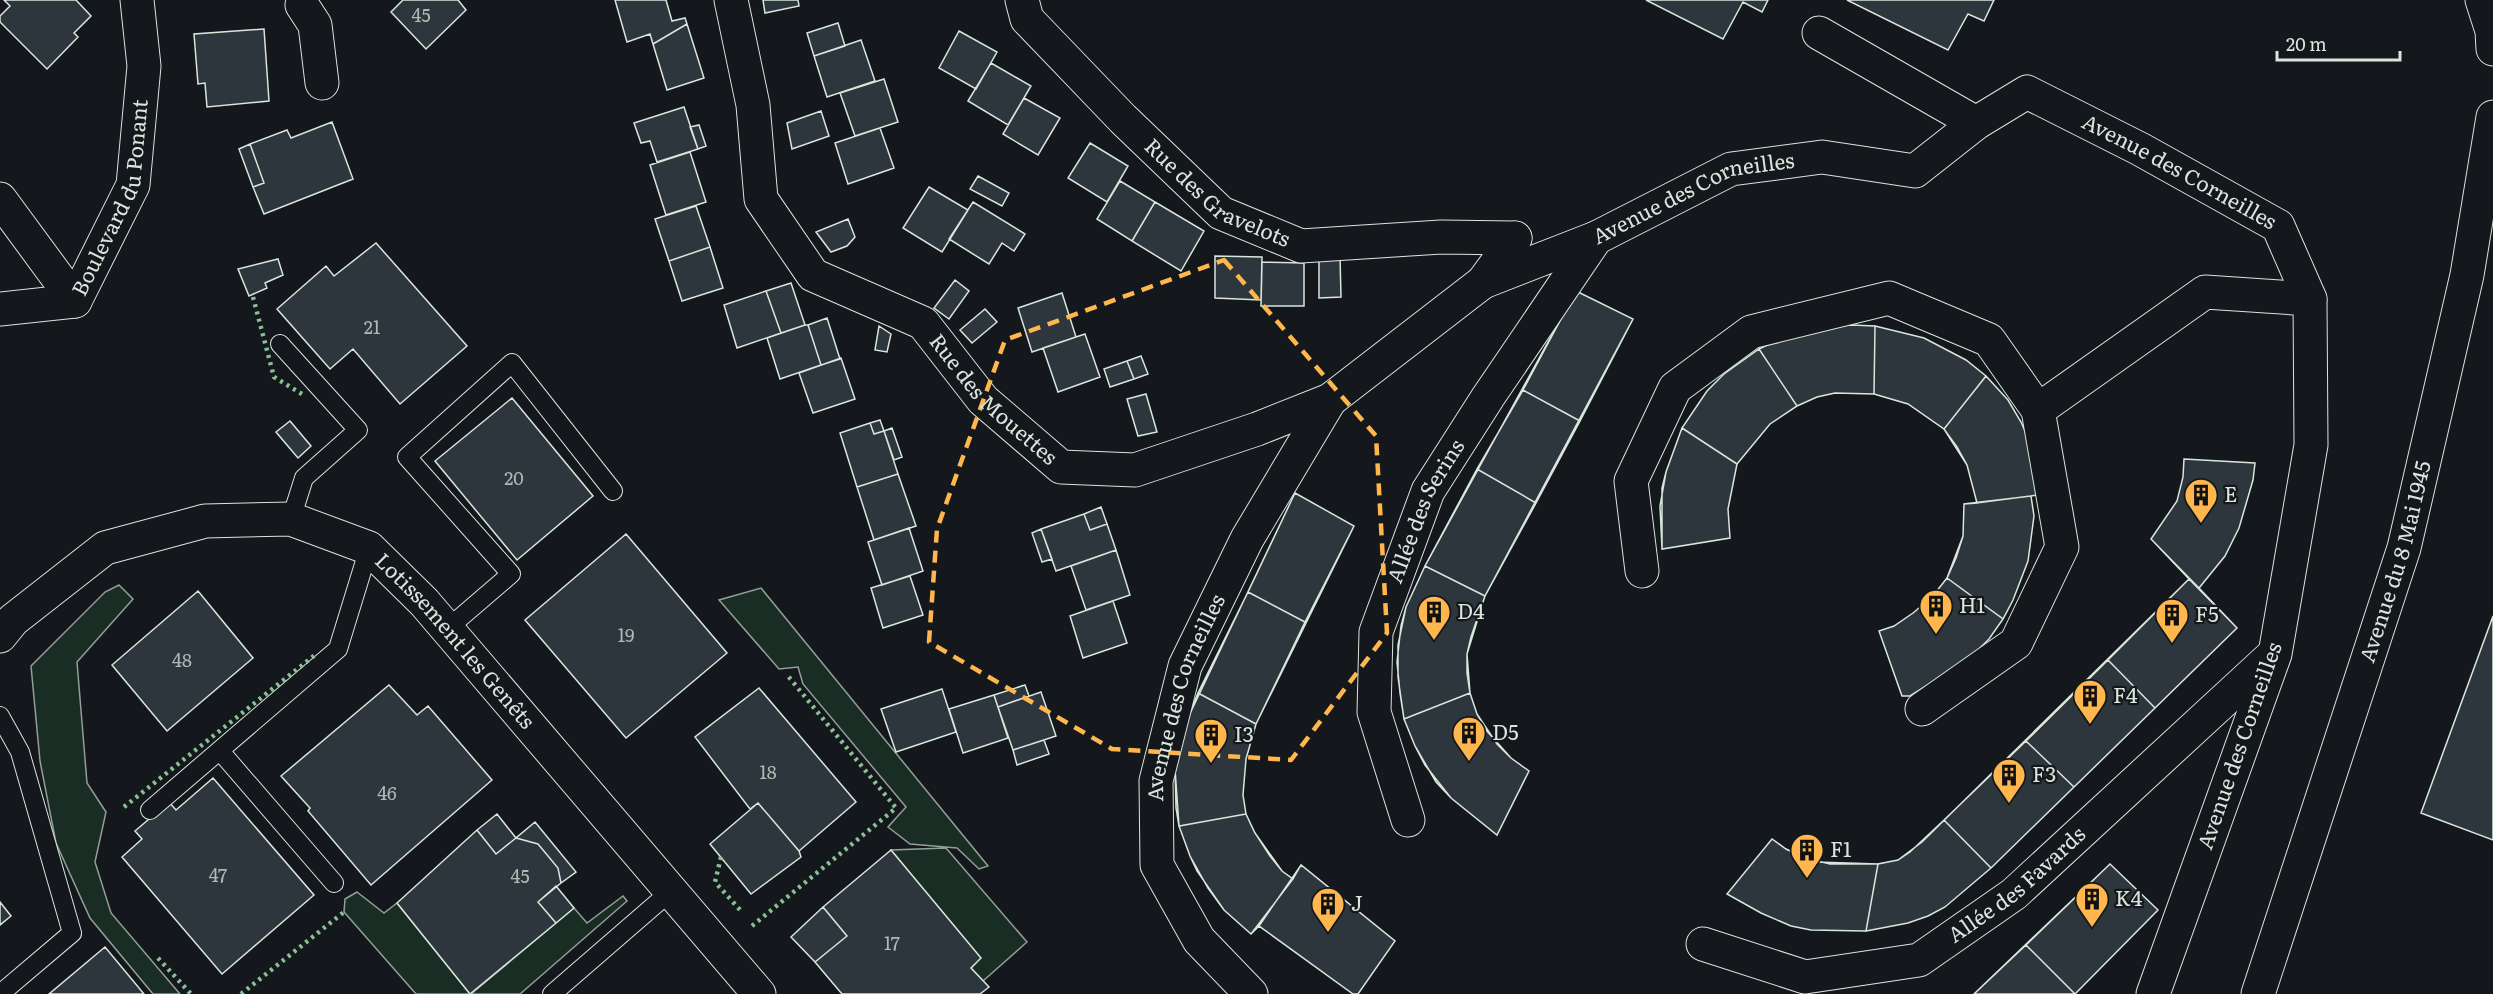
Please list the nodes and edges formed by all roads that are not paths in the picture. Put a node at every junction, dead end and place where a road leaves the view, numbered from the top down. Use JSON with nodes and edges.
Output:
{"nodes":[{"id":1,"x":137,"y":0,"type":"edge"},
{"id":2,"x":731,"y":0,"type":"edge"},
{"id":3,"x":1022,"y":0,"type":"edge"},
{"id":4,"x":2482,"y":0,"type":"edge"},
{"id":5,"x":310,"y":3,"type":"edge"},
{"id":6,"x":1819,"y":33,"type":"dead end"},
{"id":7,"x":2493,"y":49,"type":"edge"},
{"id":8,"x":322,"y":83,"type":"dead end"},
{"id":9,"x":2493,"y":117,"type":"edge"},
{"id":10,"x":1976,"y":123,"type":"junction"},
{"id":11,"x":0,"y":199,"type":"edge"},
{"id":12,"x":1596,"y":237,"type":"junction"},
{"id":13,"x":1515,"y":238,"type":"joint"},
{"id":14,"x":1483,"y":282,"type":"junction"},
{"id":15,"x":2310,"y":299,"type":"junction"},
{"id":16,"x":75,"y":301,"type":"junction"},
{"id":17,"x":0,"y":309,"type":"edge"},
{"id":18,"x":280,"y":344,"type":"dead end"},
{"id":19,"x":1330,"y":400,"type":"junction"},
{"id":20,"x":2038,"y":410,"type":"junction"},
{"id":21,"x":613,"y":491,"type":"dead end"},
{"id":22,"x":291,"y":519,"type":"junction"},
{"id":23,"x":369,"y":548,"type":"junction"},
{"id":24,"x":1642,"y":572,"type":"dead end"},
{"id":25,"x":447,"y":629,"type":"junction"},
{"id":26,"x":0,"y":636,"type":"edge"},
{"id":27,"x":2275,"y":654,"type":"junction"},
{"id":28,"x":1922,"y":709,"type":"dead end"},
{"id":29,"x":0,"y":716,"type":"edge"},
{"id":30,"x":220,"y":751,"type":"junction"},
{"id":31,"x":150,"y":810,"type":"dead end"},
{"id":32,"x":1408,"y":820,"type":"dead end"},
{"id":33,"x":334,"y":883,"type":"dead end"},
{"id":34,"x":671,"y":891,"type":"junction"},
{"id":35,"x":1703,"y":944,"type":"dead end"},
{"id":36,"x":2152,"y":992,"type":"edge"},
{"id":37,"x":0,"y":994,"type":"edge"},
{"id":38,"x":552,"y":994,"type":"edge"},
{"id":39,"x":759,"y":994,"type":"edge"},
{"id":40,"x":1251,"y":994,"type":"edge"},
{"id":41,"x":2258,"y":994,"type":"edge"}],
"edges":[{"from":1,"to":16,"type":"street","name":"Boulevard du Ponant"},
{"from":2,"to":19,"type":"street","name":"Rue des Mouettes"},
{"from":3,"to":13,"type":"street","name":"Rue des Gravelots"},
{"from":4,"to":7,"type":"street"},
{"from":5,"to":8,"type":"street"},
{"from":6,"to":10,"type":"street"},
{"from":9,"to":41,"type":"street","name":"Avenue du 8 Mai 1945"},
{"from":10,"to":12,"type":"street","name":"Avenue des Corneilles"},
{"from":10,"to":15,"type":"street","name":"Avenue des Corneilles"},
{"from":11,"to":16,"type":"street","name":"Boulevard du Ponant"},
{"from":12,"to":14,"type":"street","name":"Avenue des Corneilles"},
{"from":12,"to":32,"type":"street","name":"Allée des Serins"},
{"from":13,"to":14,"type":"street","name":"Rue des Mouettes"},
{"from":14,"to":19,"type":"street","name":"Rue des Mouettes"},
{"from":15,"to":20,"type":"street"},
{"from":15,"to":27,"type":"street","name":"Avenue des Corneilles"},
{"from":16,"to":17,"type":"street"},
{"from":18,"to":22,"type":"lane"},
{"from":19,"to":40,"type":"street","name":"Avenue des Corneilles"},
{"from":20,"to":24,"type":"street"},
{"from":20,"to":28,"type":"street"},
{"from":21,"to":25,"type":"lane"},
{"from":22,"to":23,"type":"street","name":"Lotissement les Genêts"},
{"from":22,"to":26,"type":"street","name":"Lotissement les Genêts"},
{"from":23,"to":25,"type":"street","name":"Lotissement les Genêts"},
{"from":23,"to":30,"type":"lane"},
{"from":25,"to":34,"type":"street","name":"Lotissement les Genêts"},
{"from":27,"to":35,"type":"street","name":"Allée des Favards"},
{"from":27,"to":36,"type":"street","name":"Avenue des Corneilles"},
{"from":29,"to":37,"type":"lane"},
{"from":30,"to":31,"type":"lane"},
{"from":30,"to":33,"type":"lane"},
{"from":34,"to":38,"type":"lane"},
{"from":34,"to":39,"type":"street","name":"Lotissement les Genêts"}]}
